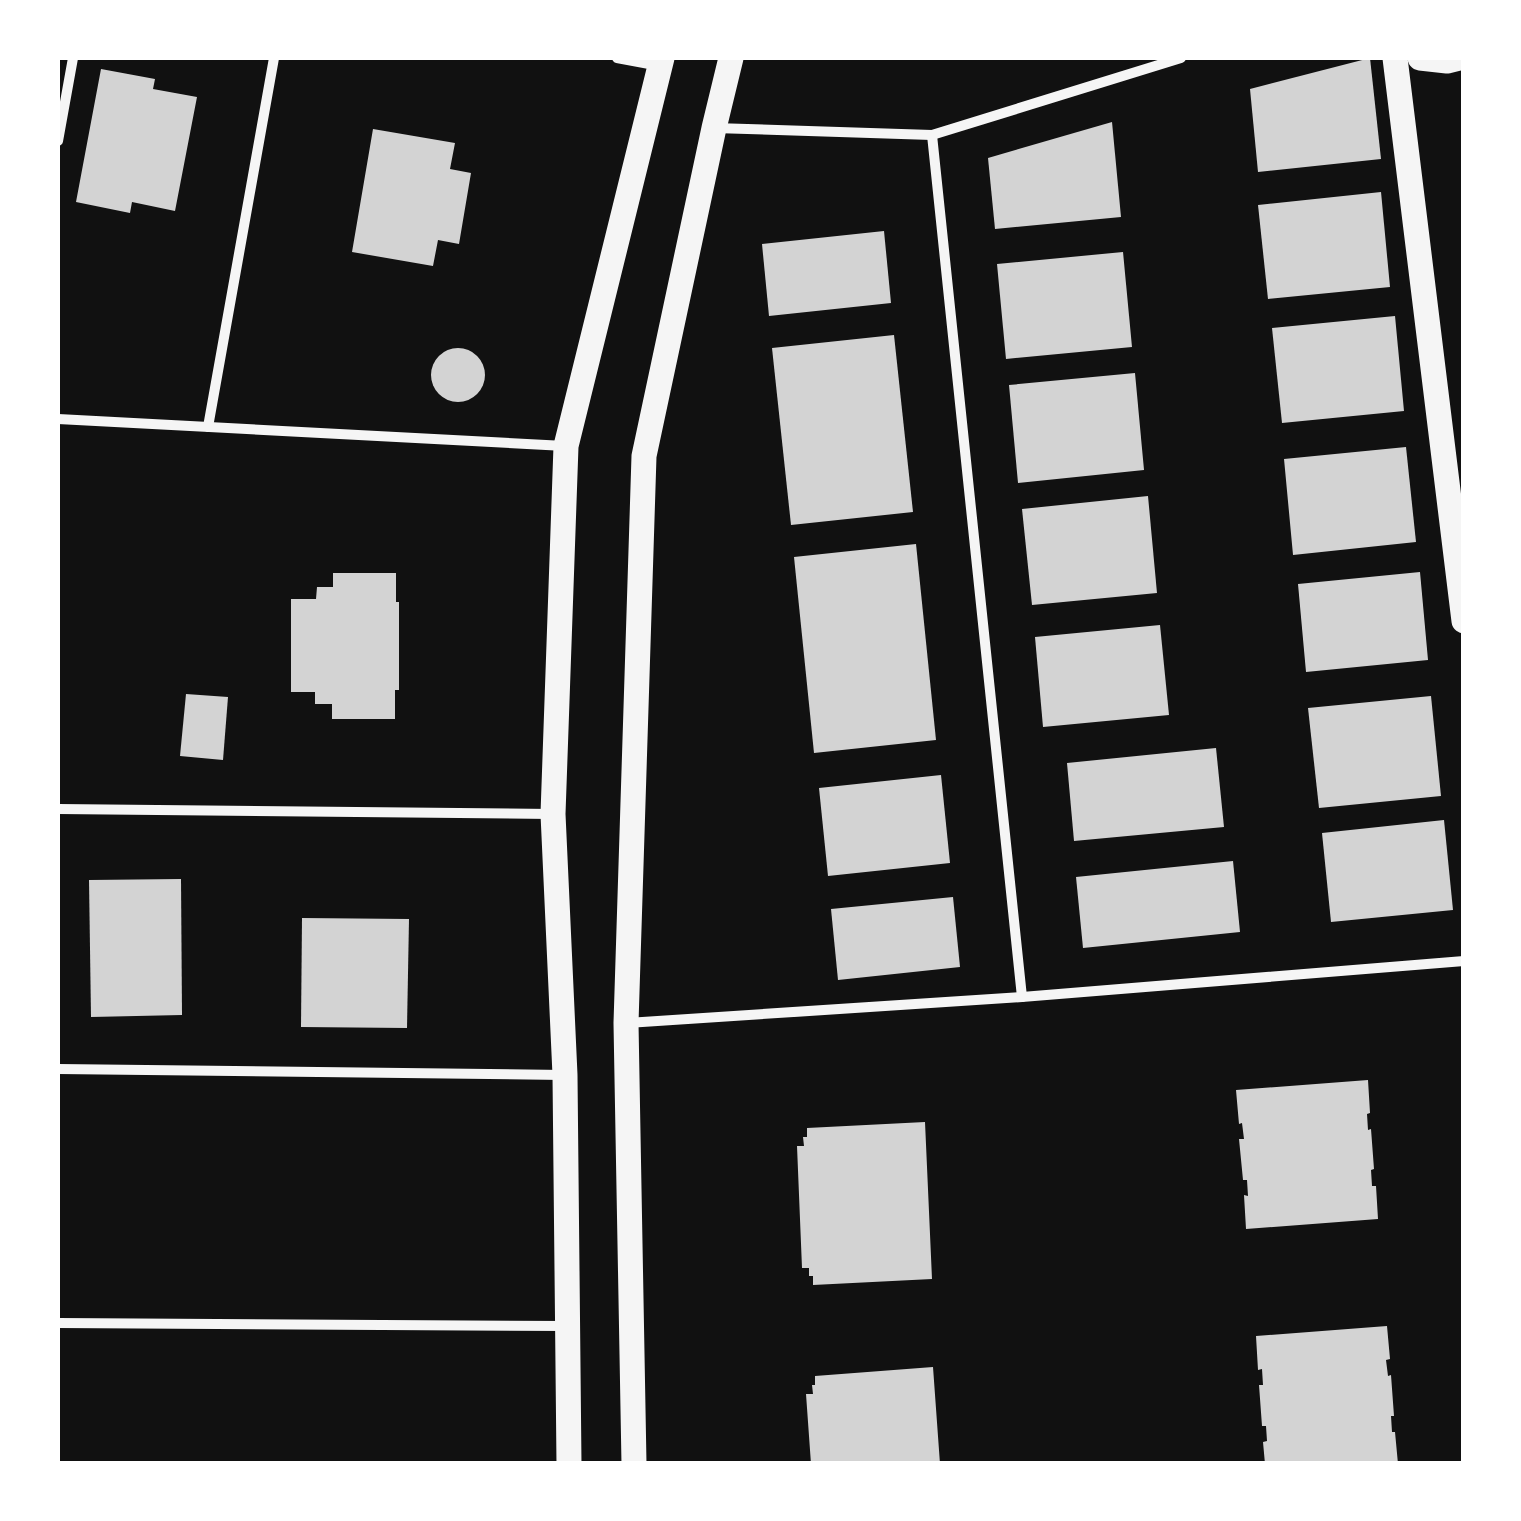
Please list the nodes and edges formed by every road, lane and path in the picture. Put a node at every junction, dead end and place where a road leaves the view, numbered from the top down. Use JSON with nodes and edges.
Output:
{"nodes":[{"id":1,"x":74,"y":58,"type":"edge"},
{"id":2,"x":274,"y":58,"type":"edge"},
{"id":3,"x":617,"y":58,"type":"edge"},
{"id":4,"x":731,"y":58,"type":"edge"},
{"id":5,"x":1180,"y":58,"type":"edge"},
{"id":6,"x":1395,"y":58,"type":"edge"},
{"id":7,"x":1420,"y":58,"type":"edge"},
{"id":8,"x":1459,"y":58,"type":"edge"},
{"id":9,"x":661,"y":62,"type":"edge"},
{"id":10,"x":714,"y":128,"type":"junction"},
{"id":11,"x":932,"y":135,"type":"junction"},
{"id":12,"x":58,"y":141,"type":"edge"},
{"id":13,"x":58,"y":420,"type":"edge"},
{"id":14,"x":208,"y":428,"type":"junction"},
{"id":15,"x":566,"y":446,"type":"junction"},
{"id":16,"x":1464,"y":621,"type":"edge"},
{"id":17,"x":58,"y":809,"type":"edge"},
{"id":18,"x":553,"y":814,"type":"junction"},
{"id":19,"x":1464,"y":961,"type":"edge"},
{"id":20,"x":1022,"y":997,"type":"junction"},
{"id":21,"x":626,"y":1023,"type":"junction"},
{"id":22,"x":58,"y":1068,"type":"edge"},
{"id":23,"x":565,"y":1075,"type":"junction"},
{"id":24,"x":58,"y":1323,"type":"edge"},
{"id":25,"x":567,"y":1326,"type":"junction"},
{"id":26,"x":569,"y":1464,"type":"edge"},
{"id":27,"x":634,"y":1464,"type":"edge"}],
"edges":[{"from":1,"to":12,"type":"street"},
{"from":2,"to":14,"type":"street"},
{"from":3,"to":9,"type":"street"},
{"from":4,"to":10,"type":"main road"},
{"from":5,"to":11,"type":"street"},
{"from":6,"to":16,"type":"main road"},
{"from":7,"to":8,"type":"main road"},
{"from":9,"to":15,"type":"main road"},
{"from":10,"to":11,"type":"street"},
{"from":10,"to":21,"type":"main road"},
{"from":11,"to":20,"type":"street"},
{"from":13,"to":14,"type":"street"},
{"from":14,"to":15,"type":"street"},
{"from":15,"to":18,"type":"main road"},
{"from":17,"to":18,"type":"street"},
{"from":18,"to":23,"type":"main road"},
{"from":19,"to":20,"type":"street"},
{"from":20,"to":21,"type":"street"},
{"from":21,"to":27,"type":"main road"},
{"from":22,"to":23,"type":"street"},
{"from":23,"to":25,"type":"main road"},
{"from":24,"to":25,"type":"street"},
{"from":25,"to":26,"type":"main road"}]}
